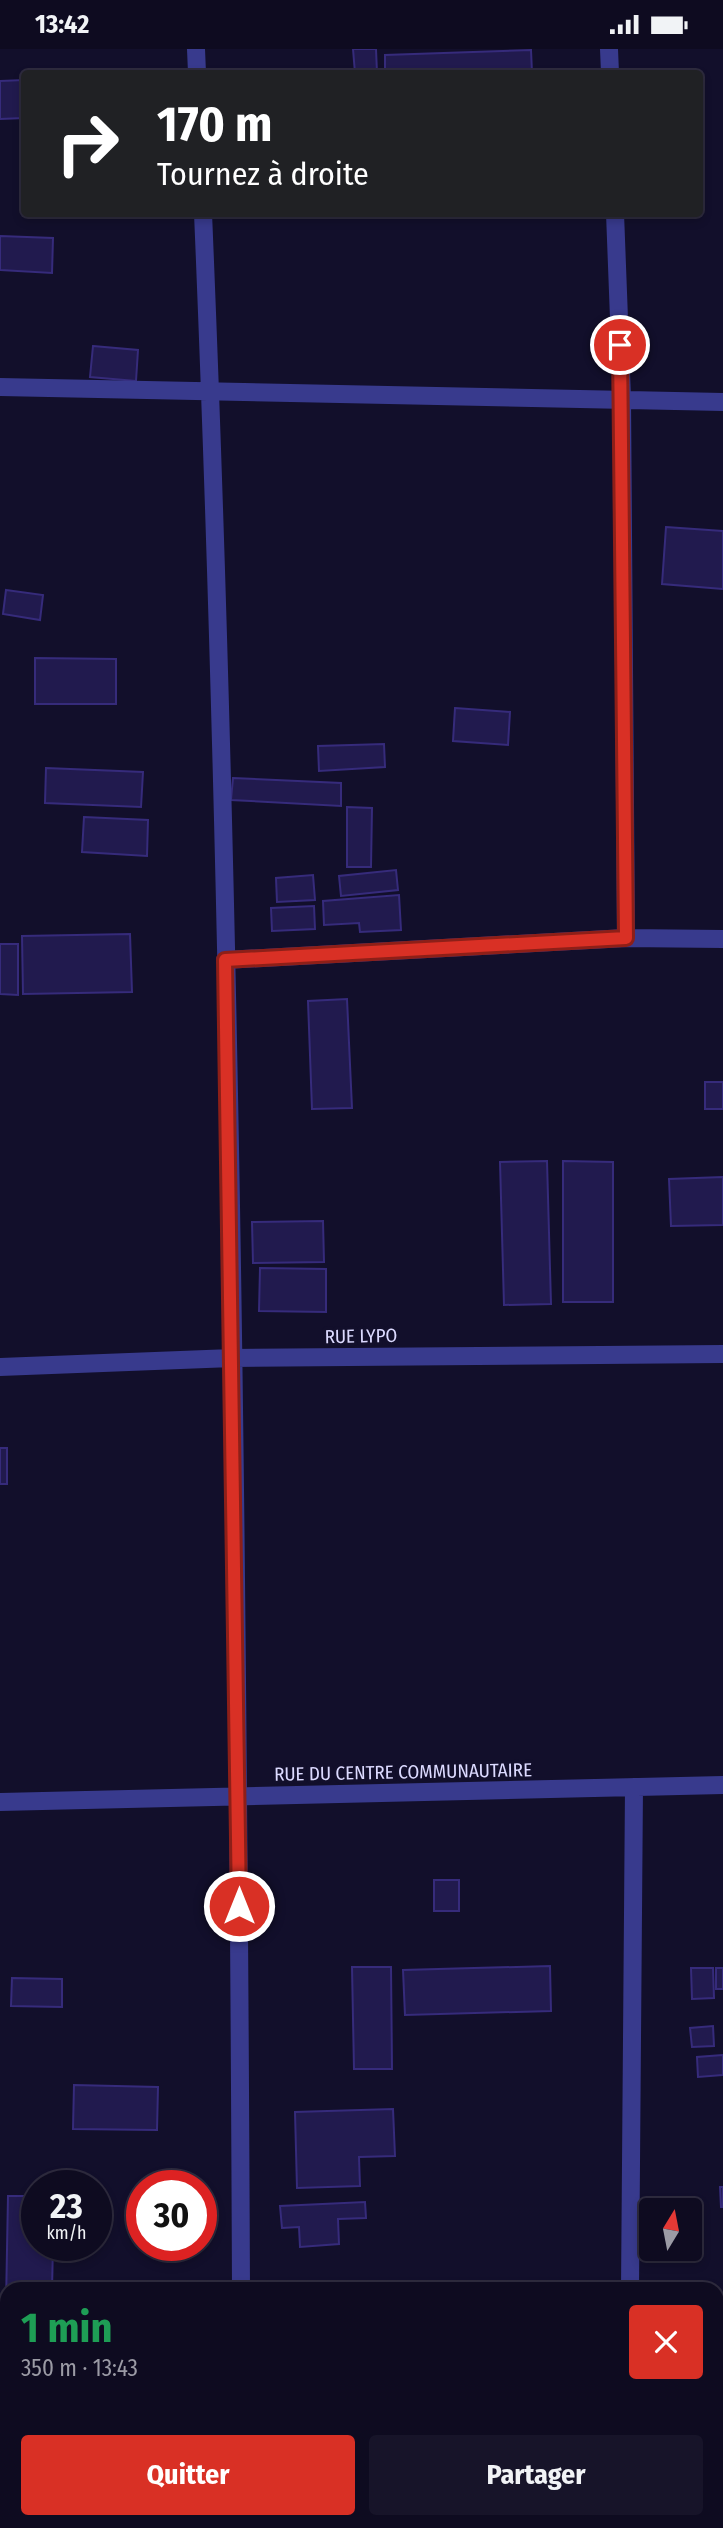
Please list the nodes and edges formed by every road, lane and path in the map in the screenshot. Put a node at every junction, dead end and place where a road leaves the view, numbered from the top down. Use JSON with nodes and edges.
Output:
{"nodes":[{"id":1,"x":196,"y":49,"type":"edge"},
{"id":2,"x":609,"y":49,"type":"edge"},
{"id":3,"x":197,"y":70,"type":"edge"},
{"id":4,"x":610,"y":70,"type":"edge"},
{"id":5,"x":203,"y":217,"type":"edge"},
{"id":6,"x":615,"y":217,"type":"edge"},
{"id":7,"x":0,"y":387,"type":"edge"},
{"id":8,"x":211,"y":393,"type":"junction"},
{"id":9,"x":622,"y":398,"type":"junction"},
{"id":10,"x":723,"y":402,"type":"edge"},
{"id":11,"x":626,"y":938,"type":"junction"},
{"id":12,"x":723,"y":939,"type":"edge"},
{"id":13,"x":225,"y":960,"type":"junction"},
{"id":14,"x":723,"y":1354,"type":"edge"},
{"id":15,"x":232,"y":1359,"type":"junction"},
{"id":16,"x":0,"y":1367,"type":"edge"},
{"id":17,"x":723,"y":1785,"type":"edge"},
{"id":18,"x":634,"y":1787,"type":"junction"},
{"id":19,"x":239,"y":1797,"type":"junction"},
{"id":20,"x":0,"y":1802,"type":"edge"},
{"id":21,"x":241,"y":2282,"type":"edge"},
{"id":22,"x":630,"y":2282,"type":"edge"}],
"edges":[{"from":1,"to":3,"type":"street"},
{"from":2,"to":4,"type":"street"},
{"from":5,"to":8,"type":"street"},
{"from":6,"to":9,"type":"street"},
{"from":7,"to":8,"type":"street"},
{"from":8,"to":9,"type":"street"},
{"from":8,"to":13,"type":"street"},
{"from":9,"to":10,"type":"street"},
{"from":9,"to":11,"type":"street"},
{"from":11,"to":12,"type":"street"},
{"from":11,"to":13,"type":"street"},
{"from":13,"to":15,"type":"street"},
{"from":14,"to":15,"type":"street","name":"RUE LYPO"},
{"from":15,"to":16,"type":"street","name":"RUE LYPO"},
{"from":15,"to":19,"type":"street"},
{"from":17,"to":18,"type":"street","name":"RUE DU CENTRE COMMUNAUTAIRE"},
{"from":18,"to":19,"type":"street","name":"RUE DU CENTRE COMMUNAUTAIRE"},
{"from":18,"to":22,"type":"street"},
{"from":19,"to":20,"type":"street","name":"RUE DU CENTRE COMMUNAUTAIRE"},
{"from":19,"to":21,"type":"street"}]}
